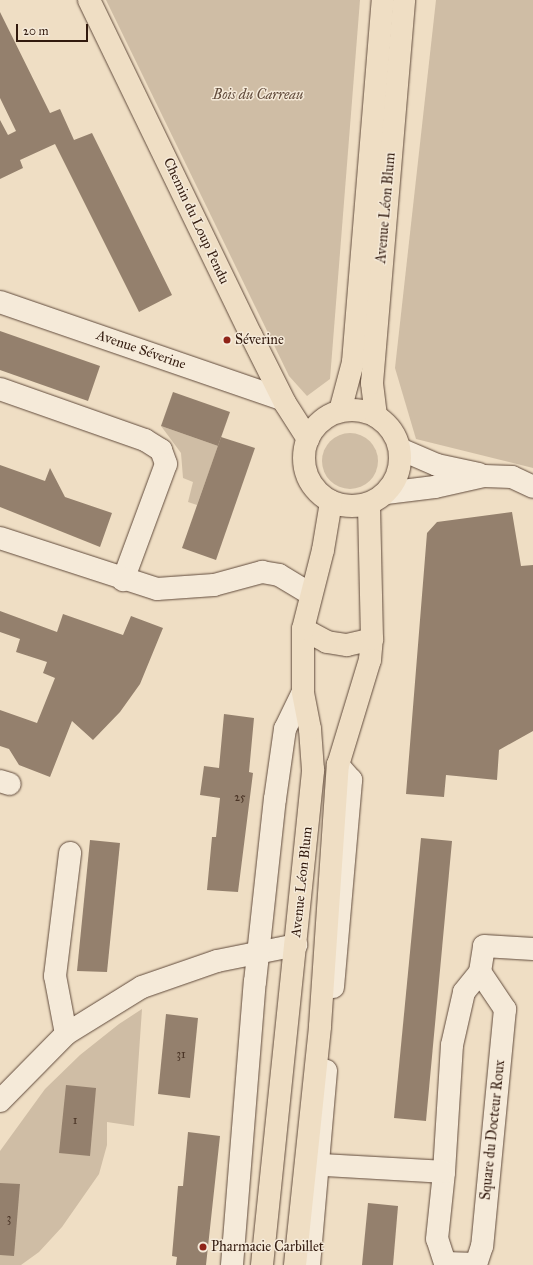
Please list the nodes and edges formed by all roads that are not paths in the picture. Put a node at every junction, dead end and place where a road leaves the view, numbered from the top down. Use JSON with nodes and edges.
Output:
{"nodes":[{"id":1,"x":90,"y":0,"type":"edge"},
{"id":2,"x":383,"y":0,"type":"edge"},
{"id":3,"x":404,"y":0,"type":"edge"},
{"id":4,"x":0,"y":302,"type":"edge"},
{"id":5,"x":0,"y":389,"type":"edge"},
{"id":6,"x":282,"y":398,"type":"junction"},
{"id":7,"x":340,"y":411,"type":"junction"},
{"id":8,"x":376,"y":416,"type":"junction"},
{"id":9,"x":308,"y":439,"type":"junction"},
{"id":10,"x":400,"y":449,"type":"junction"},
{"id":11,"x":484,"y":476,"type":"junction"},
{"id":12,"x":533,"y":487,"type":"edge"},
{"id":13,"x":378,"y":499,"type":"junction"},
{"id":14,"x":331,"y":502,"type":"junction"},
{"id":15,"x":0,"y":538,"type":"edge"},
{"id":16,"x":123,"y":580,"type":"junction"},
{"id":17,"x":311,"y":594,"type":"junction"},
{"id":18,"x":303,"y":629,"type":"junction"},
{"id":19,"x":372,"y":639,"type":"junction"},
{"id":20,"x":302,"y":692,"type":"junction"},
{"id":21,"x":70,"y":853,"type":"dead end"},
{"id":22,"x":296,"y":945,"type":"junction"},
{"id":23,"x":533,"y":949,"type":"edge"},
{"id":24,"x":260,"y":953,"type":"junction"},
{"id":25,"x":480,"y":972,"type":"junction"},
{"id":26,"x":66,"y":1034,"type":"junction"},
{"id":27,"x":0,"y":1101,"type":"edge"},
{"id":28,"x":312,"y":1164,"type":"junction"},
{"id":29,"x":444,"y":1172,"type":"junction"},
{"id":30,"x":445,"y":1264,"type":"edge"},
{"id":31,"x":232,"y":1265,"type":"edge"},
{"id":32,"x":262,"y":1265,"type":"edge"},
{"id":33,"x":295,"y":1265,"type":"edge"},
{"id":34,"x":309,"y":1265,"type":"edge"}],
"edges":[{"from":1,"to":6,"type":"main road","name":"Chemin du Loup Pendu"},
{"from":2,"to":7,"type":"main road","name":"Avenue Léon Blum"},
{"from":3,"to":8,"type":"main road","name":"Avenue Léon Blum"},
{"from":4,"to":6,"type":"street","name":"Avenue Séverine"},
{"from":5,"to":16,"type":"street"},
{"from":6,"to":9,"type":"main road","name":"Chemin du Loup Pendu"},
{"from":7,"to":8,"type":"main road"},
{"from":7,"to":9,"type":"main road"},
{"from":8,"to":10,"type":"main road"},
{"from":9,"to":14,"type":"main road"},
{"from":10,"to":11,"type":"street"},
{"from":10,"to":13,"type":"main road"},
{"from":11,"to":12,"type":"street"},
{"from":11,"to":13,"type":"street"},
{"from":13,"to":14,"type":"main road"},
{"from":13,"to":19,"type":"main road","name":"Avenue Léon Blum"},
{"from":14,"to":17,"type":"main road","name":"Avenue Léon Blum"},
{"from":15,"to":16,"type":"street"},
{"from":16,"to":17,"type":"street"},
{"from":17,"to":18,"type":"main road","name":"Avenue Léon Blum"},
{"from":18,"to":19,"type":"main road"},
{"from":18,"to":20,"type":"main road","name":"Avenue Léon Blum"},
{"from":19,"to":28,"type":"main road","name":"Avenue Léon Blum"},
{"from":20,"to":22,"type":"main road","name":"Avenue Léon Blum"},
{"from":20,"to":24,"type":"street"},
{"from":21,"to":26,"type":"street"},
{"from":22,"to":24,"type":"street"},
{"from":22,"to":32,"type":"main road","name":"Avenue Léon Blum"},
{"from":23,"to":25,"type":"street","name":"Square du Docteur Roux"},
{"from":24,"to":26,"type":"street"},
{"from":24,"to":31,"type":"street"},
{"from":25,"to":29,"type":"street","name":"Square du Docteur Roux"},
{"from":25,"to":30,"type":"street","name":"Square du Docteur Roux"},
{"from":26,"to":27,"type":"street"},
{"from":28,"to":29,"type":"street"},
{"from":28,"to":33,"type":"main road","name":"Avenue Léon Blum"},
{"from":28,"to":34,"type":"street"},
{"from":29,"to":30,"type":"street","name":"Square du Docteur Roux"}]}
